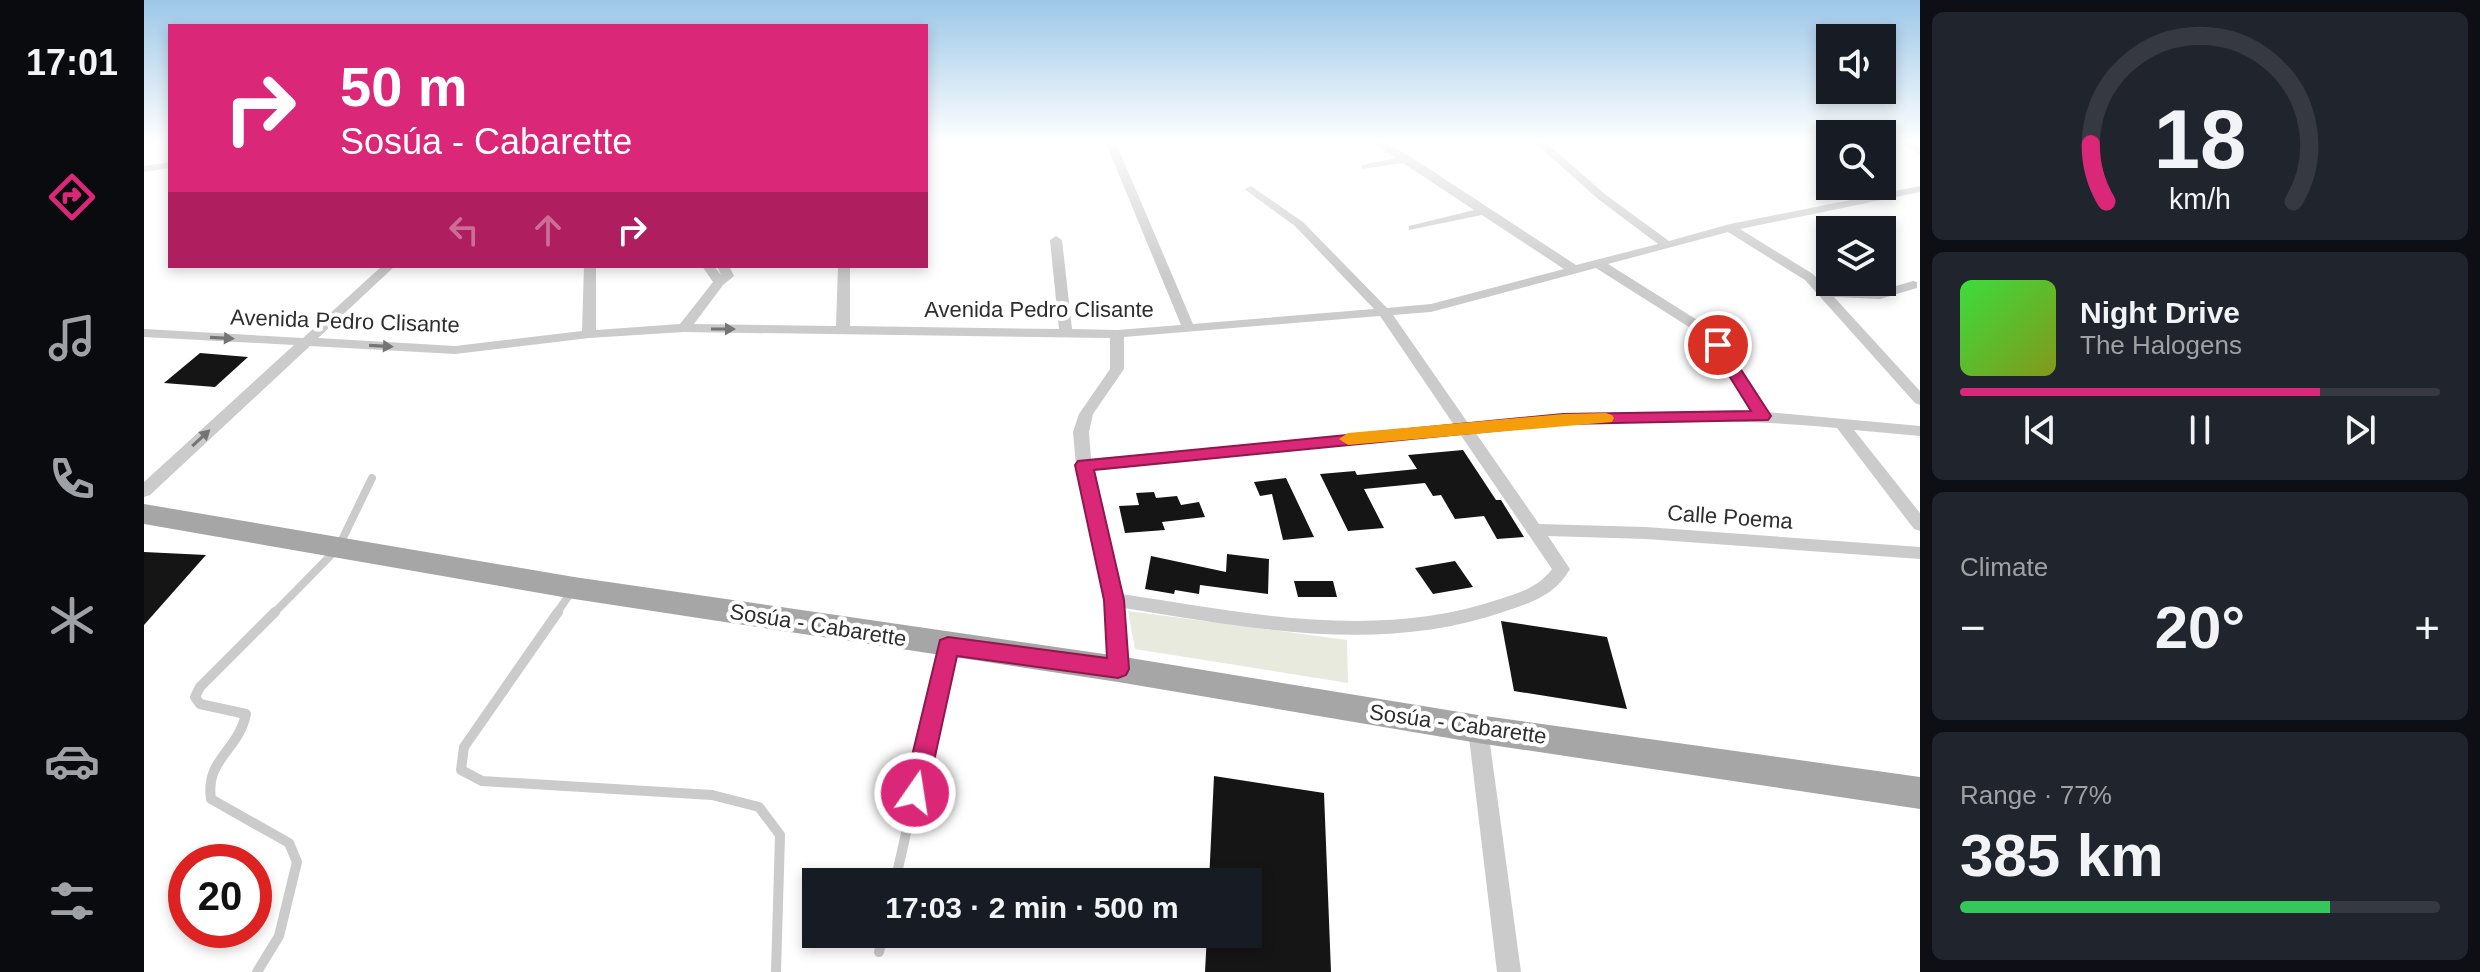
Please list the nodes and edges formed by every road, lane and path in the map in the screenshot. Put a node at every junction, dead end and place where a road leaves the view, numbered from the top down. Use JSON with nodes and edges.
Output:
{"nodes":[{"id":1,"x":1129,"y":186,"type":"edge"},
{"id":2,"x":1448,"y":186,"type":"edge"},
{"id":3,"x":1590,"y":186,"type":"edge"},
{"id":4,"x":1251,"y":189,"type":"dead end"},
{"id":5,"x":1914,"y":190,"type":"edge"},
{"id":6,"x":1920,"y":197,"type":"edge"},
{"id":7,"x":1484,"y":211,"type":"junction"},
{"id":8,"x":1413,"y":228,"type":"dead end"},
{"id":9,"x":1730,"y":228,"type":"junction"},
{"id":10,"x":1056,"y":240,"type":"dead end"},
{"id":11,"x":1666,"y":244,"type":"junction"},
{"id":12,"x":1597,"y":263,"type":"junction"},
{"id":13,"x":387,"y":268,"type":"edge"},
{"id":14,"x":590,"y":268,"type":"edge"},
{"id":15,"x":709,"y":268,"type":"edge"},
{"id":16,"x":724,"y":268,"type":"edge"},
{"id":17,"x":844,"y":268,"type":"edge"},
{"id":18,"x":1575,"y":270,"type":"junction"},
{"id":19,"x":719,"y":282,"type":"junction"},
{"id":20,"x":1816,"y":285,"type":"edge"},
{"id":21,"x":1913,"y":285,"type":"dead end"},
{"id":22,"x":1896,"y":290,"type":"edge"},
{"id":23,"x":1827,"y":296,"type":"edge"},
{"id":24,"x":1384,"y":312,"type":"junction"},
{"id":25,"x":684,"y":328,"type":"junction"},
{"id":26,"x":843,"y":329,"type":"junction"},
{"id":27,"x":1189,"y":329,"type":"junction"},
{"id":28,"x":144,"y":333,"type":"edge"},
{"id":29,"x":589,"y":334,"type":"junction"},
{"id":30,"x":1066,"y":334,"type":"junction"},
{"id":31,"x":1117,"y":334,"type":"junction"},
{"id":32,"x":303,"y":343,"type":"junction"},
{"id":33,"x":1920,"y":400,"type":"edge"},
{"id":34,"x":1762,"y":416,"type":"junction"},
{"id":35,"x":1841,"y":423,"type":"junction"},
{"id":36,"x":1465,"y":427,"type":"junction"},
{"id":37,"x":1920,"y":431,"type":"edge"},
{"id":38,"x":1084,"y":465,"type":"junction"},
{"id":39,"x":372,"y":478,"type":"dead end"},
{"id":40,"x":144,"y":491,"type":"edge"},
{"id":41,"x":144,"y":514,"type":"edge"},
{"id":42,"x":1920,"y":525,"type":"edge"},
{"id":43,"x":1536,"y":530,"type":"junction"},
{"id":44,"x":338,"y":548,"type":"junction"},
{"id":45,"x":1920,"y":553,"type":"edge"},
{"id":46,"x":574,"y":588,"type":"junction"},
{"id":47,"x":1114,"y":600,"type":"junction"},
{"id":48,"x":948,"y":646,"type":"junction"},
{"id":49,"x":1118,"y":669,"type":"junction"},
{"id":50,"x":1478,"y":729,"type":"junction"},
{"id":51,"x":1920,"y":793,"type":"edge"},
{"id":52,"x":898,"y":868,"type":"edge"},
{"id":53,"x":880,"y":948,"type":"edge"},
{"id":54,"x":879,"y":952,"type":"dead end"},
{"id":55,"x":257,"y":972,"type":"edge"},
{"id":56,"x":776,"y":972,"type":"edge"},
{"id":57,"x":1509,"y":972,"type":"edge"}],
"edges":[{"from":1,"to":27,"type":"street"},
{"from":2,"to":7,"type":"street"},
{"from":3,"to":11,"type":"street"},
{"from":4,"to":24,"type":"street"},
{"from":5,"to":6,"type":"street"},
{"from":5,"to":9,"type":"street","name":"Avenida Pedro Clisante"},
{"from":7,"to":8,"type":"street"},
{"from":7,"to":18,"type":"street"},
{"from":9,"to":11,"type":"street","name":"Avenida Pedro Clisante"},
{"from":9,"to":20,"type":"street"},
{"from":10,"to":30,"type":"street"},
{"from":11,"to":12,"type":"street","name":"Avenida Pedro Clisante"},
{"from":12,"to":18,"type":"street","name":"Avenida Pedro Clisante"},
{"from":12,"to":34,"type":"street"},
{"from":13,"to":32,"type":"street"},
{"from":14,"to":29,"type":"street"},
{"from":15,"to":19,"type":"street"},
{"from":16,"to":19,"type":"street"},
{"from":17,"to":26,"type":"street"},
{"from":18,"to":24,"type":"street","name":"Avenida Pedro Clisante"},
{"from":19,"to":25,"type":"street"},
{"from":21,"to":22,"type":"street"},
{"from":23,"to":33,"type":"street"},
{"from":24,"to":27,"type":"street","name":"Avenida Pedro Clisante"},
{"from":24,"to":36,"type":"street"},
{"from":25,"to":26,"type":"street","name":"Avenida Pedro Clisante","one_way":true},
{"from":25,"to":29,"type":"street","name":"Avenida Pedro Clisante"},
{"from":26,"to":30,"type":"street","name":"Avenida Pedro Clisante"},
{"from":27,"to":31,"type":"street","name":"Avenida Pedro Clisante"},
{"from":28,"to":32,"type":"street","name":"Avenida Pedro Clisante","one_way":true},
{"from":32,"to":29,"type":"street","name":"Avenida Pedro Clisante","one_way":true},
{"from":30,"to":31,"type":"street","name":"Avenida Pedro Clisante"},
{"from":31,"to":38,"type":"street"},
{"from":40,"to":32,"type":"street","one_way":true},
{"from":34,"to":35,"type":"street"},
{"from":34,"to":36,"type":"street"},
{"from":35,"to":37,"type":"street"},
{"from":35,"to":42,"type":"street"},
{"from":36,"to":38,"type":"street"},
{"from":36,"to":43,"type":"street"},
{"from":38,"to":47,"type":"street"},
{"from":39,"to":44,"type":"lane"},
{"from":41,"to":44,"type":"main road","name":"Sosúa - Cabarette"},
{"from":43,"to":45,"type":"street","name":"Calle Poema"},
{"from":43,"to":47,"type":"street"},
{"from":44,"to":46,"type":"main road","name":"Sosúa - Cabarette"},
{"from":44,"to":55,"type":"lane"},
{"from":46,"to":48,"type":"main road","name":"Sosúa - Cabarette"},
{"from":46,"to":56,"type":"lane"},
{"from":47,"to":49,"type":"street"},
{"from":48,"to":49,"type":"main road","name":"Sosúa - Cabarette"},
{"from":48,"to":52,"type":"lane"},
{"from":49,"to":50,"type":"main road","name":"Sosúa - Cabarette"},
{"from":50,"to":51,"type":"main road","name":"Sosúa - Cabarette"},
{"from":50,"to":57,"type":"street"},
{"from":53,"to":54,"type":"lane"}]}
